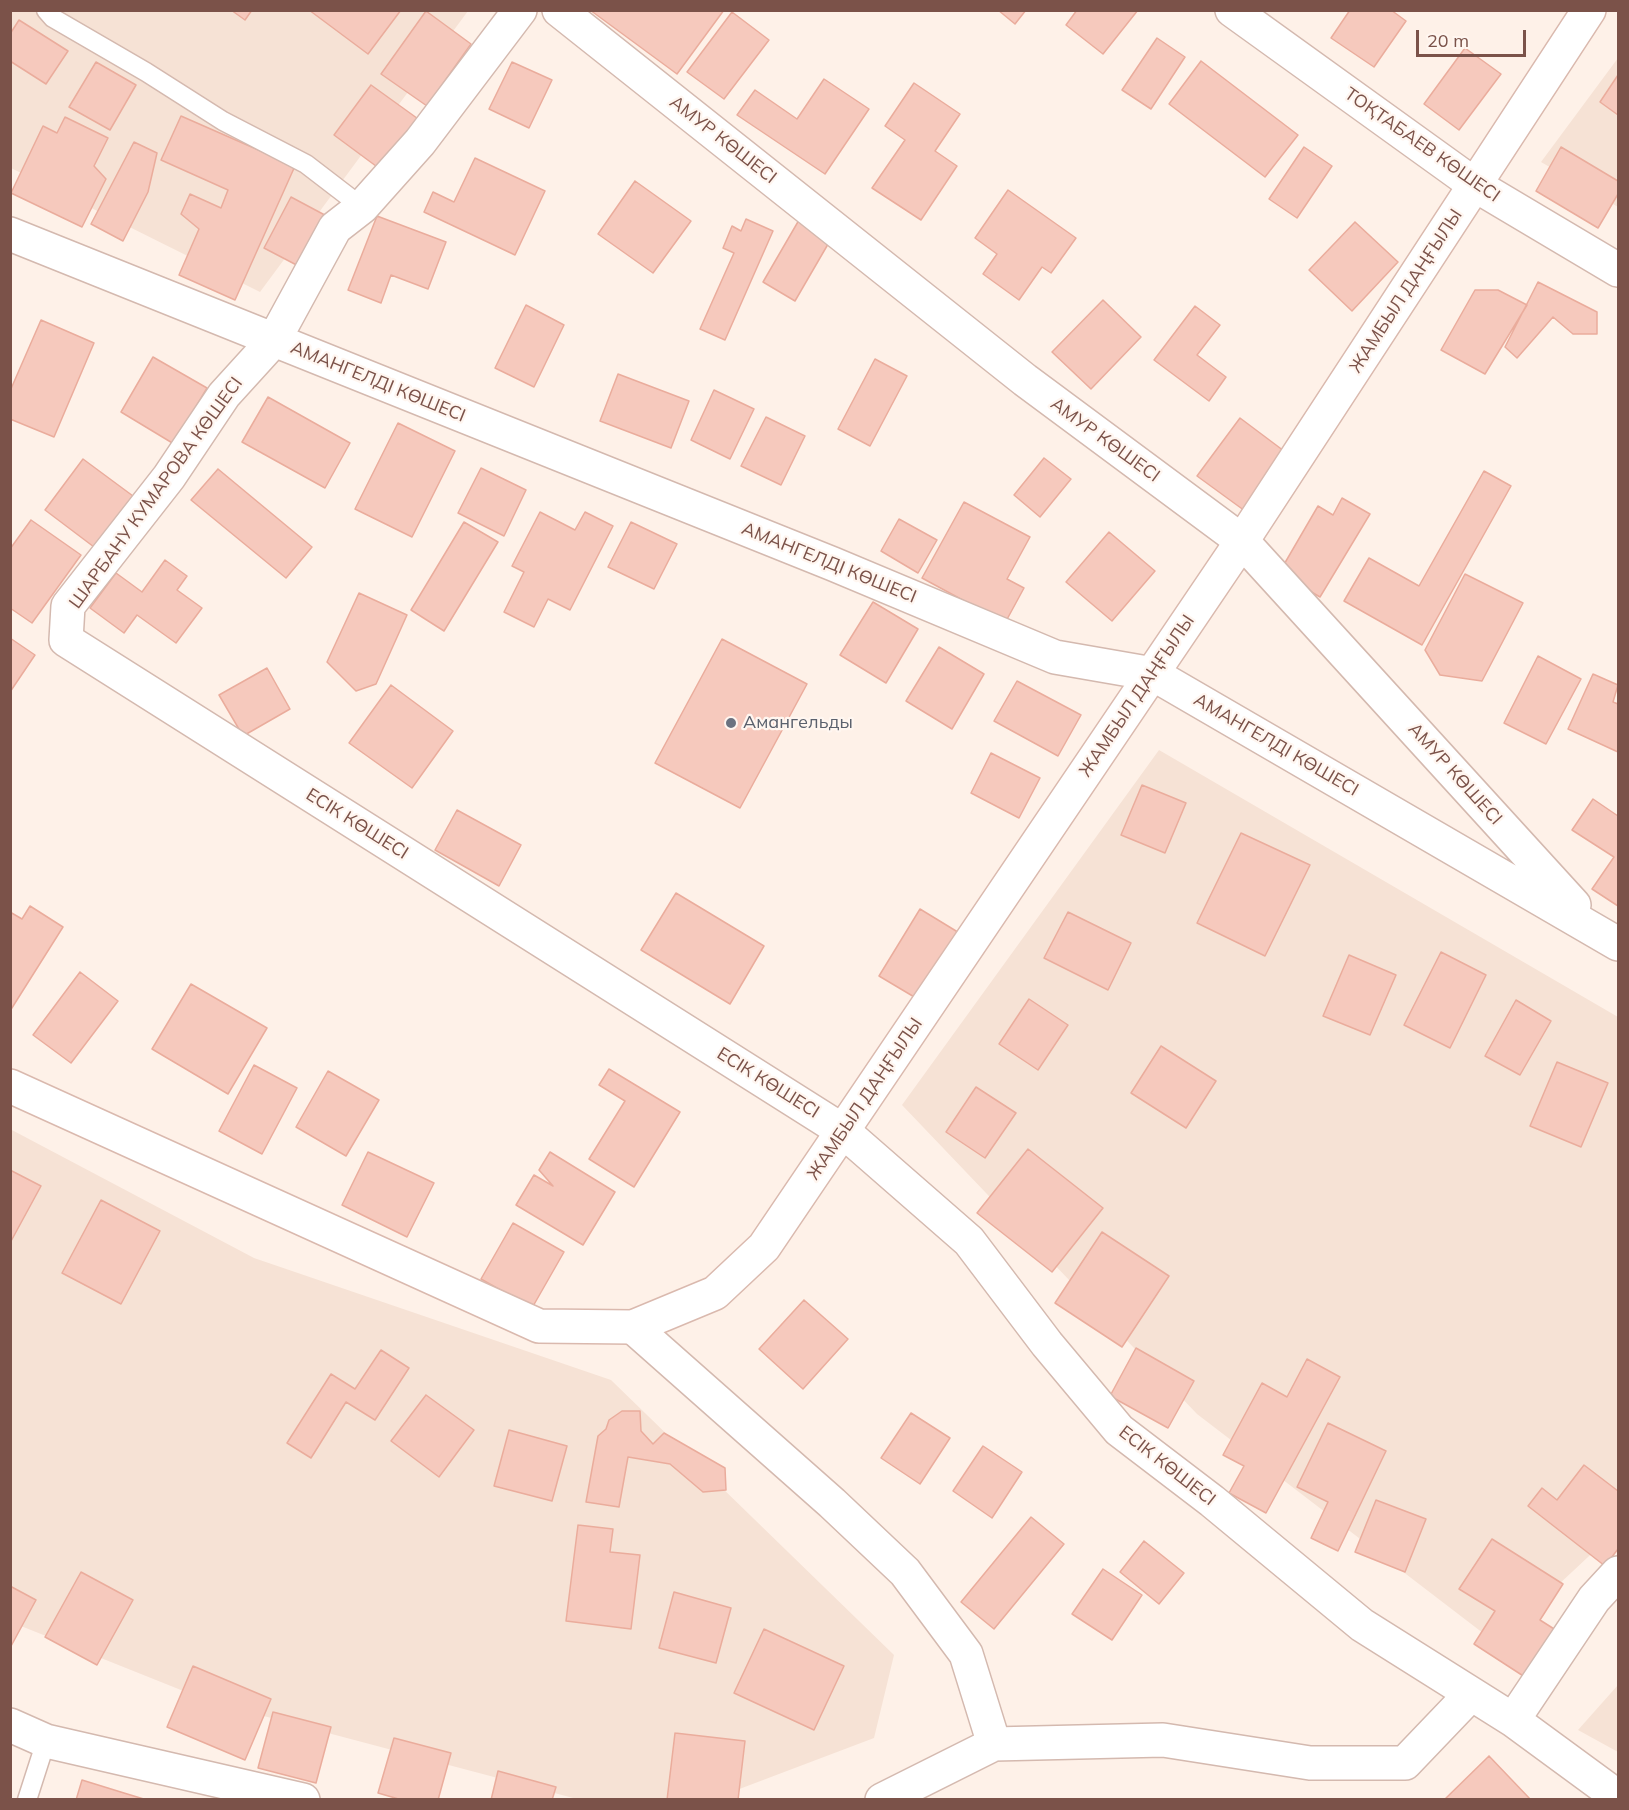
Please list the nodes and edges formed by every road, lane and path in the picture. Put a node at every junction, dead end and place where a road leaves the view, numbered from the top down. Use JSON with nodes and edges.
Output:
{"nodes":[{"id":1,"x":46,"y":10,"type":"edge"},
{"id":2,"x":520,"y":10,"type":"edge"},
{"id":3,"x":559,"y":10,"type":"edge"},
{"id":4,"x":1232,"y":10,"type":"edge"},
{"id":5,"x":1589,"y":10,"type":"edge"},
{"id":6,"x":1475,"y":184,"type":"junction"},
{"id":7,"x":362,"y":207,"type":"junction"},
{"id":8,"x":10,"y":234,"type":"edge"},
{"id":9,"x":1618,"y":270,"type":"edge"},
{"id":10,"x":274,"y":340,"type":"junction"},
{"id":11,"x":1242,"y":541,"type":"junction"},
{"id":12,"x":66,"y":640,"type":"joint"},
{"id":13,"x":1153,"y":674,"type":"junction"},
{"id":14,"x":1607,"y":936,"type":"edge"},
{"id":15,"x":10,"y":1086,"type":"edge"},
{"id":16,"x":843,"y":1131,"type":"junction"},
{"id":17,"x":633,"y":1327,"type":"junction"},
{"id":18,"x":1618,"y":1573,"type":"edge"},
{"id":19,"x":1471,"y":1694,"type":"junction"},
{"id":20,"x":1513,"y":1720,"type":"junction"},
{"id":21,"x":10,"y":1725,"type":"edge"},
{"id":22,"x":46,"y":1741,"type":"junction"},
{"id":23,"x":994,"y":1744,"type":"junction"},
{"id":24,"x":1618,"y":1797,"type":"edge"},
{"id":25,"x":27,"y":1800,"type":"edge"},
{"id":26,"x":303,"y":1800,"type":"edge"},
{"id":27,"x":882,"y":1800,"type":"edge"}],
"edges":[{"from":1,"to":7,"type":"lane"},
{"from":2,"to":7,"type":"street","name":"ШАРБАНУ КУМАРОВА КӨШЕСІ"},
{"from":3,"to":11,"type":"street","name":"АМУР КӨШЕСІ"},
{"from":4,"to":6,"type":"street","name":"ТОҚТАБАЕВ КӨШЕСІ"},
{"from":5,"to":6,"type":"street","name":"ЖАМБЫЛ ДАҢҒЫЛЫ"},
{"from":6,"to":9,"type":"street","name":"ТОҚТАБАЕВ КӨШЕСІ"},
{"from":6,"to":11,"type":"street","name":"ЖАМБЫЛ ДАҢҒЫЛЫ"},
{"from":7,"to":10,"type":"street","name":"ШАРБАНУ КУМАРОВА КӨШЕСІ"},
{"from":8,"to":10,"type":"street","name":"АМАНГЕЛДІ КӨШЕСІ"},
{"from":10,"to":12,"type":"street","name":"ШАРБАНУ КУМАРОВА КӨШЕСІ"},
{"from":10,"to":13,"type":"street","name":"АМАНГЕЛДІ КӨШЕСІ"},
{"from":11,"to":13,"type":"street","name":"ЖАМБЫЛ ДАҢҒЫЛЫ"},
{"from":11,"to":14,"type":"street","name":"АМУР КӨШЕСІ"},
{"from":12,"to":16,"type":"street","name":"ЕСІК КӨШЕСІ"},
{"from":13,"to":14,"type":"street","name":"АМАНГЕЛДІ КӨШЕСІ"},
{"from":13,"to":16,"type":"street","name":"ЖАМБЫЛ ДАҢҒЫЛЫ"},
{"from":15,"to":17,"type":"street"},
{"from":16,"to":17,"type":"street","name":"ЖАМБЫЛ ДАҢҒЫЛЫ"},
{"from":16,"to":19,"type":"street","name":"ЕСІК КӨШЕСІ"},
{"from":17,"to":23,"type":"street"},
{"from":18,"to":20,"type":"street"},
{"from":19,"to":20,"type":"street","name":"ЕСІК КӨШЕСІ"},
{"from":19,"to":23,"type":"street"},
{"from":20,"to":24,"type":"street","name":"ЕСІК КӨШЕСІ"},
{"from":21,"to":22,"type":"street"},
{"from":22,"to":25,"type":"lane"},
{"from":22,"to":26,"type":"street"},
{"from":23,"to":27,"type":"street"}]}
